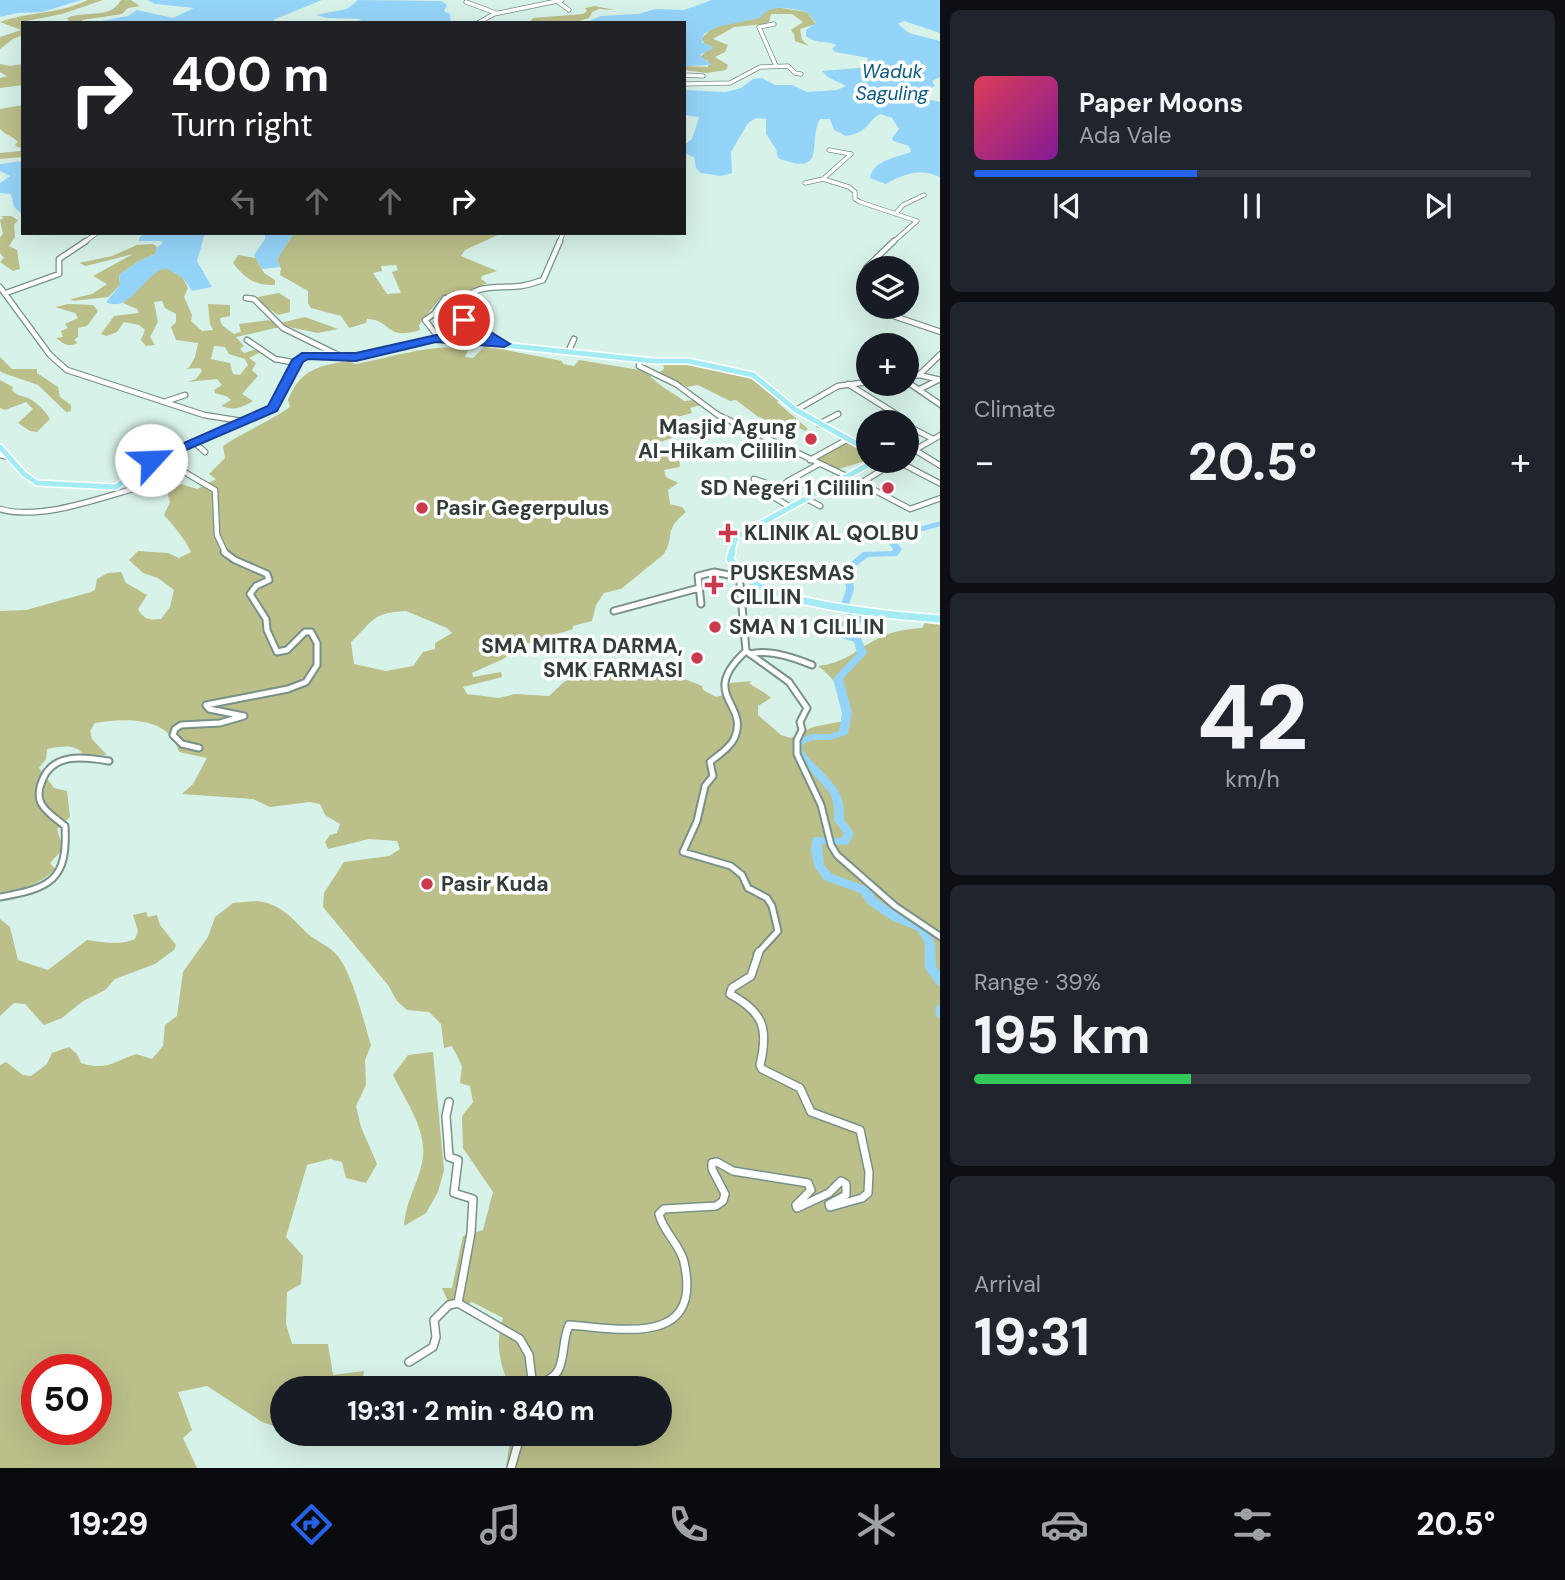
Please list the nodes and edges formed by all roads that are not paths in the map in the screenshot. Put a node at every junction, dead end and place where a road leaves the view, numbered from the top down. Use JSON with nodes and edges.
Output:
{"nodes":[{"id":1,"x":520,"y":0,"type":"edge"},
{"id":2,"x":560,"y":0,"type":"edge"},
{"id":3,"x":466,"y":2,"type":"dead end"},
{"id":4,"x":527,"y":5,"type":"junction"},
{"id":5,"x":569,"y":10,"type":"dead end"},
{"id":6,"x":496,"y":13,"type":"junction"},
{"id":7,"x":479,"y":21,"type":"edge"},
{"id":8,"x":774,"y":24,"type":"dead end"},
{"id":9,"x":776,"y":66,"type":"junction"},
{"id":10,"x":801,"y":74,"type":"dead end"},
{"id":11,"x":686,"y":75,"type":"edge"},
{"id":12,"x":703,"y":76,"type":"dead end"},
{"id":13,"x":686,"y":84,"type":"edge"},
{"id":14,"x":829,"y":150,"type":"dead end"},
{"id":15,"x":823,"y":178,"type":"junction"},
{"id":16,"x":805,"y":183,"type":"dead end"},
{"id":17,"x":924,"y":195,"type":"dead end"},
{"id":18,"x":896,"y":213,"type":"junction"},
{"id":19,"x":94,"y":235,"type":"edge"},
{"id":20,"x":563,"y":235,"type":"edge"},
{"id":21,"x":876,"y":256,"type":"edge"},
{"id":22,"x":0,"y":287,"type":"edge"},
{"id":23,"x":6,"y":293,"type":"junction"},
{"id":24,"x":246,"y":298,"type":"dead end"},
{"id":25,"x":445,"y":298,"type":"dead end"},
{"id":26,"x":903,"y":319,"type":"edge"},
{"id":27,"x":940,"y":332,"type":"edge"},
{"id":28,"x":439,"y":338,"type":"junction"},
{"id":29,"x":574,"y":339,"type":"dead end"},
{"id":30,"x":247,"y":340,"type":"dead end"},
{"id":31,"x":504,"y":344,"type":"junction"},
{"id":32,"x":569,"y":350,"type":"junction"},
{"id":33,"x":940,"y":354,"type":"edge"},
{"id":34,"x":346,"y":357,"type":"junction"},
{"id":35,"x":641,"y":360,"type":"junction"},
{"id":36,"x":296,"y":363,"type":"junction"},
{"id":37,"x":919,"y":375,"type":"joint"},
{"id":38,"x":940,"y":379,"type":"edge"},
{"id":39,"x":856,"y":383,"type":"edge"},
{"id":40,"x":848,"y":384,"type":"junction"},
{"id":41,"x":920,"y":389,"type":"joint"},
{"id":42,"x":185,"y":394,"type":"dead end"},
{"id":43,"x":167,"y":401,"type":"junction"},
{"id":44,"x":940,"y":405,"type":"edge"},
{"id":45,"x":796,"y":410,"type":"junction"},
{"id":46,"x":890,"y":410,"type":"edge"},
{"id":47,"x":838,"y":414,"type":"dead end"},
{"id":48,"x":245,"y":421,"type":"junction"},
{"id":49,"x":819,"y":424,"type":"junction"},
{"id":50,"x":919,"y":432,"type":"edge"},
{"id":51,"x":940,"y":435,"type":"edge"},
{"id":52,"x":848,"y":439,"type":"junction"},
{"id":53,"x":933,"y":439,"type":"junction"},
{"id":54,"x":193,"y":441,"type":"junction"},
{"id":55,"x":856,"y":443,"type":"edge"},
{"id":56,"x":0,"y":447,"type":"edge"},
{"id":57,"x":919,"y":448,"type":"edge"},
{"id":58,"x":205,"y":452,"type":"dead end"},
{"id":59,"x":919,"y":453,"type":"edge"},
{"id":60,"x":0,"y":455,"type":"edge"},
{"id":61,"x":158,"y":456,"type":"junction"},
{"id":62,"x":8,"y":457,"type":"junction"},
{"id":63,"x":810,"y":460,"type":"junction"},
{"id":64,"x":819,"y":464,"type":"junction"},
{"id":65,"x":940,"y":466,"type":"edge"},
{"id":66,"x":136,"y":472,"type":"junction"},
{"id":67,"x":856,"y":473,"type":"edge"},
{"id":68,"x":876,"y":473,"type":"edge"},
{"id":69,"x":918,"y":473,"type":"edge"},
{"id":70,"x":847,"y":478,"type":"junction"},
{"id":71,"x":754,"y":479,"type":"dead end"},
{"id":72,"x":861,"y":483,"type":"junction"},
{"id":73,"x":940,"y":484,"type":"edge"},
{"id":74,"x":773,"y":495,"type":"junction"},
{"id":75,"x":940,"y":498,"type":"edge"},
{"id":76,"x":807,"y":499,"type":"junction"},
{"id":77,"x":820,"y":506,"type":"dead end"},
{"id":78,"x":790,"y":507,"type":"junction"},
{"id":79,"x":0,"y":509,"type":"edge"},
{"id":80,"x":8,"y":512,"type":"junction"},
{"id":81,"x":0,"y":517,"type":"edge"},
{"id":82,"x":739,"y":575,"type":"junction"},
{"id":83,"x":699,"y":588,"type":"junction"},
{"id":84,"x":701,"y":604,"type":"dead end"},
{"id":85,"x":614,"y":611,"type":"dead end"},
{"id":86,"x":940,"y":618,"type":"edge"},
{"id":87,"x":748,"y":652,"type":"junction"},
{"id":88,"x":812,"y":665,"type":"dead end"},
{"id":89,"x":199,"y":748,"type":"dead end"},
{"id":90,"x":109,"y":761,"type":"dead end"},
{"id":91,"x":0,"y":897,"type":"edge"},
{"id":92,"x":940,"y":937,"type":"edge"},
{"id":93,"x":449,"y":1102,"type":"dead end"},
{"id":94,"x":458,"y":1303,"type":"junction"},
{"id":95,"x":409,"y":1362,"type":"dead end"},
{"id":96,"x":532,"y":1376,"type":"edge"},
{"id":97,"x":556,"y":1376,"type":"edge"},
{"id":98,"x":517,"y":1446,"type":"edge"},
{"id":99,"x":511,"y":1468,"type":"edge"}],
"edges":[{"from":1,"to":4,"type":"street"},
{"from":2,"to":4,"type":"street"},
{"from":2,"to":5,"type":"street"},
{"from":3,"to":6,"type":"street"},
{"from":4,"to":6,"type":"street"},
{"from":6,"to":7,"type":"street"},
{"from":8,"to":9,"type":"street"},
{"from":9,"to":10,"type":"street"},
{"from":9,"to":13,"type":"street"},
{"from":11,"to":12,"type":"street"},
{"from":14,"to":15,"type":"street"},
{"from":15,"to":16,"type":"street"},
{"from":15,"to":18,"type":"street"},
{"from":17,"to":18,"type":"street"},
{"from":18,"to":21,"type":"street"},
{"from":19,"to":23,"type":"street"},
{"from":20,"to":31,"type":"street"},
{"from":22,"to":23,"type":"street"},
{"from":23,"to":43,"type":"street"},
{"from":24,"to":34,"type":"street"},
{"from":25,"to":28,"type":"street"},
{"from":26,"to":27,"type":"street"},
{"from":28,"to":31,"type":"main road"},
{"from":28,"to":34,"type":"main road"},
{"from":29,"to":32,"type":"street"},
{"from":30,"to":36,"type":"street"},
{"from":31,"to":32,"type":"main road"},
{"from":32,"to":35,"type":"main road"},
{"from":33,"to":37,"type":"street"},
{"from":34,"to":36,"type":"main road"},
{"from":35,"to":45,"type":"main road"},
{"from":35,"to":63,"type":"street"},
{"from":36,"to":48,"type":"main road"},
{"from":37,"to":38,"type":"street"},
{"from":38,"to":41,"type":"street"},
{"from":39,"to":40,"type":"street"},
{"from":40,"to":45,"type":"street"},
{"from":40,"to":46,"type":"street"},
{"from":41,"to":44,"type":"street"},
{"from":42,"to":43,"type":"street"},
{"from":43,"to":48,"type":"street"},
{"from":45,"to":49,"type":"main road"},
{"from":47,"to":49,"type":"street"},
{"from":48,"to":54,"type":"main road"},
{"from":49,"to":52,"type":"main road"},
{"from":50,"to":53,"type":"street"},
{"from":51,"to":53,"type":"street"},
{"from":52,"to":55,"type":"main road"},
{"from":52,"to":63,"type":"street"},
{"from":53,"to":57,"type":"street"},
{"from":54,"to":58,"type":"street"},
{"from":54,"to":61,"type":"main road"},
{"from":56,"to":62,"type":"main road"},
{"from":59,"to":65,"type":"street"},
{"from":60,"to":62,"type":"street"},
{"from":61,"to":66,"type":"main road"},
{"from":61,"to":89,"type":"street"},
{"from":62,"to":66,"type":"main road"},
{"from":63,"to":64,"type":"street"},
{"from":64,"to":70,"type":"street"},
{"from":64,"to":74,"type":"street"},
{"from":66,"to":80,"type":"street"},
{"from":67,"to":70,"type":"main road"},
{"from":68,"to":72,"type":"street"},
{"from":69,"to":73,"type":"street"},
{"from":70,"to":72,"type":"street"},
{"from":70,"to":76,"type":"main road"},
{"from":71,"to":74,"type":"street"},
{"from":72,"to":75,"type":"street"},
{"from":74,"to":78,"type":"street"},
{"from":76,"to":77,"type":"street"},
{"from":76,"to":78,"type":"main road"},
{"from":78,"to":82,"type":"main road"},
{"from":79,"to":80,"type":"street"},
{"from":80,"to":81,"type":"street"},
{"from":82,"to":83,"type":"street"},
{"from":82,"to":86,"type":"main road"},
{"from":82,"to":87,"type":"street"},
{"from":83,"to":84,"type":"street"},
{"from":83,"to":85,"type":"street"},
{"from":87,"to":88,"type":"street"},
{"from":87,"to":92,"type":"street"},
{"from":87,"to":97,"type":"street"},
{"from":90,"to":91,"type":"street"},
{"from":93,"to":94,"type":"street"},
{"from":94,"to":95,"type":"street"},
{"from":94,"to":96,"type":"street"},
{"from":98,"to":99,"type":"street"}]}
